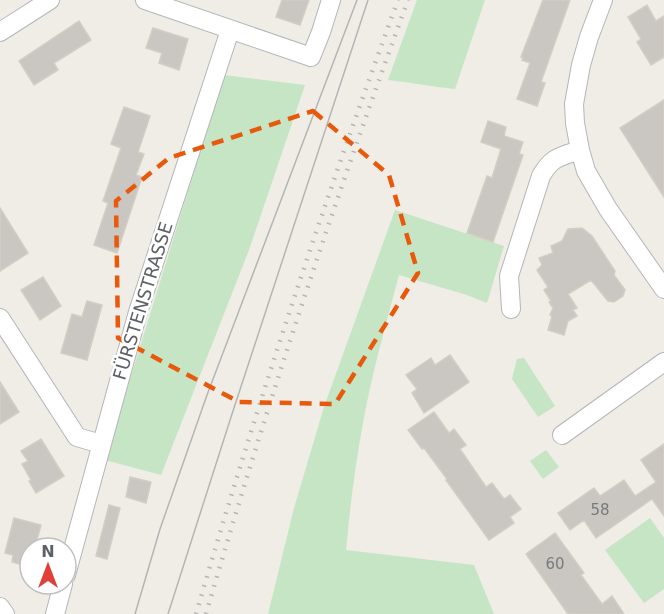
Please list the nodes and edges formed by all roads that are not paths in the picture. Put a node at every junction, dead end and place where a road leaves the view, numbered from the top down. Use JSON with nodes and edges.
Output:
{"nodes":[{"id":1,"x":50,"y":0,"type":"edge"},
{"id":2,"x":145,"y":0,"type":"edge"},
{"id":3,"x":331,"y":0,"type":"edge"},
{"id":4,"x":603,"y":0,"type":"edge"},
{"id":5,"x":231,"y":30,"type":"junction"},
{"id":6,"x":0,"y":32,"type":"edge"},
{"id":7,"x":580,"y":150,"type":"junction"},
{"id":8,"x":664,"y":290,"type":"edge"},
{"id":9,"x":511,"y":309,"type":"dead end"},
{"id":10,"x":0,"y":318,"type":"edge"},
{"id":11,"x":664,"y":362,"type":"edge"},
{"id":12,"x":562,"y":435,"type":"dead end"},
{"id":13,"x":101,"y":444,"type":"junction"},
{"id":14,"x":76,"y":536,"type":"edge"},
{"id":15,"x":60,"y":596,"type":"edge"},
{"id":16,"x":0,"y":607,"type":"edge"},
{"id":17,"x":5,"y":614,"type":"edge"},
{"id":18,"x":55,"y":614,"type":"edge"}],
"edges":[{"from":1,"to":6,"type":"street"},
{"from":2,"to":5,"type":"street"},
{"from":3,"to":5,"type":"street"},
{"from":4,"to":7,"type":"street"},
{"from":5,"to":13,"type":"street","name":"FÜRSTENSTRASSE"},
{"from":7,"to":8,"type":"street"},
{"from":7,"to":9,"type":"street"},
{"from":10,"to":13,"type":"street"},
{"from":11,"to":12,"type":"street"},
{"from":13,"to":14,"type":"street","name":"FÜRSTENSTRASSE"},
{"from":15,"to":18,"type":"street"},
{"from":16,"to":17,"type":"street"}]}
